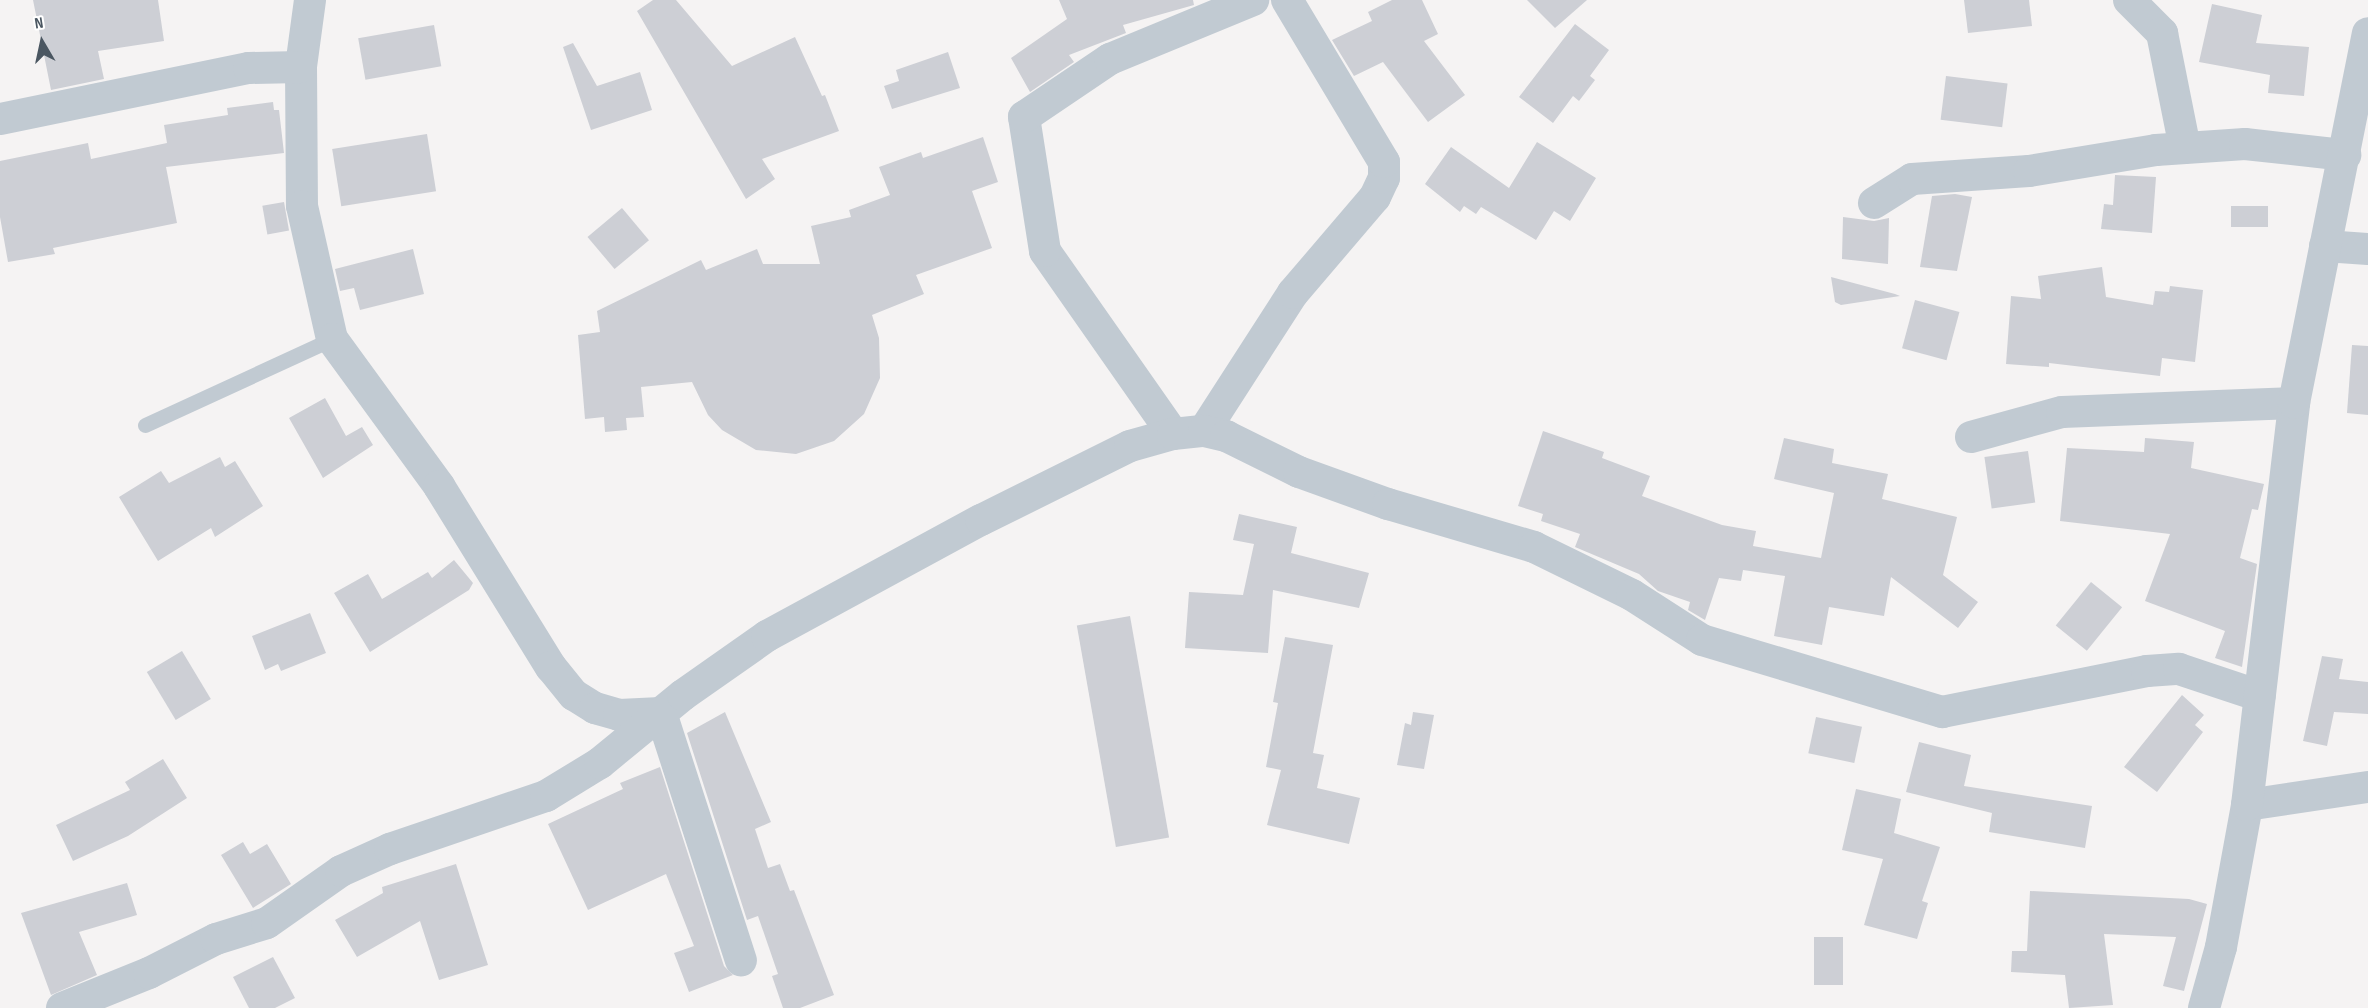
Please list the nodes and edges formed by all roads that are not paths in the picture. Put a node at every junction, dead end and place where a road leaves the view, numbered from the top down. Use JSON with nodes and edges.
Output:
{"nodes":[{"id":1,"x":310,"y":0,"type":"edge"},
{"id":2,"x":1253,"y":0,"type":"edge"},
{"id":3,"x":1287,"y":0,"type":"edge"},
{"id":4,"x":2128,"y":0,"type":"edge"},
{"id":5,"x":2368,"y":33,"type":"edge"},
{"id":6,"x":301,"y":67,"type":"junction"},
{"id":7,"x":0,"y":119,"type":"edge"},
{"id":8,"x":2185,"y":148,"type":"junction"},
{"id":9,"x":2345,"y":155,"type":"junction"},
{"id":10,"x":1874,"y":203,"type":"dead end"},
{"id":11,"x":2325,"y":246,"type":"junction"},
{"id":12,"x":2368,"y":249,"type":"edge"},
{"id":13,"x":332,"y":339,"type":"junction"},
{"id":14,"x":2294,"y":403,"type":"junction"},
{"id":15,"x":145,"y":425,"type":"dead end"},
{"id":16,"x":1204,"y":431,"type":"junction"},
{"id":17,"x":1173,"y":434,"type":"junction"},
{"id":18,"x":1971,"y":437,"type":"dead end"},
{"id":19,"x":2260,"y":696,"type":"junction"},
{"id":20,"x":661,"y":713,"type":"junction"},
{"id":21,"x":2368,"y":787,"type":"edge"},
{"id":22,"x":2247,"y":805,"type":"junction"},
{"id":23,"x":741,"y":960,"type":"dead end"},
{"id":24,"x":76,"y":1005,"type":"edge"},
{"id":25,"x":2204,"y":1008,"type":"edge"}],
"edges":[{"from":1,"to":6,"type":"street"},
{"from":2,"to":17,"type":"street"},
{"from":3,"to":16,"type":"street"},
{"from":4,"to":8,"type":"street"},
{"from":5,"to":9,"type":"street"},
{"from":6,"to":7,"type":"street"},
{"from":6,"to":13,"type":"street"},
{"from":8,"to":9,"type":"street"},
{"from":8,"to":10,"type":"street"},
{"from":9,"to":11,"type":"street"},
{"from":11,"to":12,"type":"street"},
{"from":11,"to":14,"type":"street"},
{"from":13,"to":15,"type":"lane"},
{"from":13,"to":20,"type":"street"},
{"from":14,"to":18,"type":"street"},
{"from":14,"to":19,"type":"street"},
{"from":16,"to":17,"type":"street"},
{"from":16,"to":19,"type":"street"},
{"from":17,"to":20,"type":"street"},
{"from":19,"to":22,"type":"street"},
{"from":20,"to":23,"type":"street"},
{"from":20,"to":24,"type":"street"},
{"from":21,"to":22,"type":"street"},
{"from":22,"to":25,"type":"street"}]}
